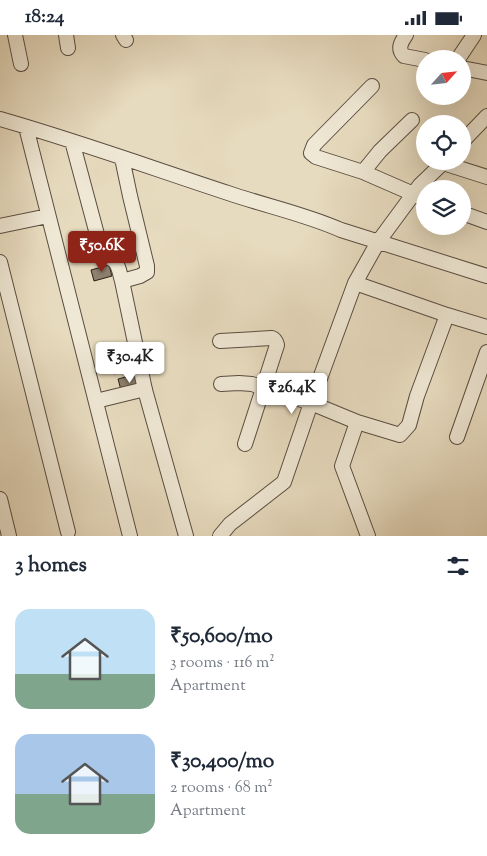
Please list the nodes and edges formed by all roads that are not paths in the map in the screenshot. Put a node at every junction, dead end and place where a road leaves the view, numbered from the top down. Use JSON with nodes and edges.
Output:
{"nodes":[{"id":1,"x":15,"y":35,"type":"edge"},
{"id":2,"x":406,"y":35,"type":"edge"},
{"id":3,"x":474,"y":35,"type":"edge"},
{"id":4,"x":464,"y":50,"type":"edge"},
{"id":5,"x":416,"y":58,"type":"edge"},
{"id":6,"x":21,"y":64,"type":"dead end"},
{"id":7,"x":471,"y":70,"type":"edge"},
{"id":8,"x":487,"y":73,"type":"edge"},
{"id":9,"x":372,"y":86,"type":"dead end"},
{"id":10,"x":487,"y":116,"type":"edge"},
{"id":11,"x":0,"y":119,"type":"edge"},
{"id":12,"x":412,"y":120,"type":"dead end"},
{"id":13,"x":26,"y":127,"type":"junction"},
{"id":14,"x":471,"y":133,"type":"edge"},
{"id":15,"x":72,"y":141,"type":"junction"},
{"id":16,"x":122,"y":158,"type":"junction"},
{"id":17,"x":436,"y":170,"type":"edge"},
{"id":18,"x":467,"y":170,"type":"edge"},
{"id":19,"x":363,"y":173,"type":"junction"},
{"id":20,"x":487,"y":177,"type":"edge"},
{"id":21,"x":425,"y":180,"type":"edge"},
{"id":22,"x":416,"y":196,"type":"edge"},
{"id":23,"x":416,"y":200,"type":"edge"},
{"id":24,"x":48,"y":216,"type":"junction"},
{"id":25,"x":471,"y":216,"type":"edge"},
{"id":26,"x":487,"y":222,"type":"edge"},
{"id":27,"x":0,"y":226,"type":"edge"},
{"id":28,"x":378,"y":242,"type":"junction"},
{"id":29,"x":0,"y":262,"type":"edge"},
{"id":30,"x":487,"y":276,"type":"edge"},
{"id":31,"x":122,"y":281,"type":"junction"},
{"id":32,"x":356,"y":283,"type":"junction"},
{"id":33,"x":447,"y":315,"type":"junction"},
{"id":34,"x":487,"y":327,"type":"edge"},
{"id":35,"x":220,"y":341,"type":"dead end"},
{"id":36,"x":487,"y":353,"type":"edge"},
{"id":37,"x":221,"y":384,"type":"dead end"},
{"id":38,"x":263,"y":387,"type":"junction"},
{"id":39,"x":145,"y":389,"type":"junction"},
{"id":40,"x":96,"y":401,"type":"junction"},
{"id":41,"x":311,"y":403,"type":"junction"},
{"id":42,"x":357,"y":422,"type":"junction"},
{"id":43,"x":457,"y":437,"type":"dead end"},
{"id":44,"x":245,"y":444,"type":"dead end"},
{"id":45,"x":0,"y":499,"type":"edge"},
{"id":46,"x":68,"y":532,"type":"dead end"},
{"id":47,"x":9,"y":536,"type":"edge"},
{"id":48,"x":130,"y":536,"type":"edge"},
{"id":49,"x":186,"y":536,"type":"edge"},
{"id":50,"x":220,"y":536,"type":"edge"},
{"id":51,"x":368,"y":536,"type":"edge"}],
"edges":[{"from":1,"to":6,"type":"street"},
{"from":2,"to":5,"type":"street"},
{"from":3,"to":4,"type":"street"},
{"from":7,"to":8,"type":"street"},
{"from":9,"to":19,"type":"street"},
{"from":10,"to":14,"type":"street"},
{"from":11,"to":13,"type":"street"},
{"from":12,"to":19,"type":"street"},
{"from":13,"to":15,"type":"street"},
{"from":13,"to":24,"type":"street"},
{"from":15,"to":16,"type":"street"},
{"from":15,"to":31,"type":"street"},
{"from":16,"to":28,"type":"street"},
{"from":16,"to":31,"type":"street"},
{"from":17,"to":21,"type":"street"},
{"from":18,"to":20,"type":"street"},
{"from":19,"to":22,"type":"street"},
{"from":23,"to":28,"type":"street"},
{"from":24,"to":27,"type":"street"},
{"from":24,"to":40,"type":"street"},
{"from":25,"to":26,"type":"street"},
{"from":28,"to":30,"type":"street"},
{"from":28,"to":32,"type":"street"},
{"from":29,"to":46,"type":"street"},
{"from":31,"to":39,"type":"street"},
{"from":32,"to":33,"type":"street"},
{"from":32,"to":41,"type":"street"},
{"from":33,"to":34,"type":"street"},
{"from":33,"to":42,"type":"street"},
{"from":35,"to":38,"type":"street"},
{"from":36,"to":43,"type":"street"},
{"from":37,"to":38,"type":"street"},
{"from":38,"to":41,"type":"street"},
{"from":38,"to":44,"type":"street"},
{"from":39,"to":40,"type":"street"},
{"from":39,"to":49,"type":"street"},
{"from":40,"to":48,"type":"street"},
{"from":41,"to":42,"type":"street"},
{"from":41,"to":50,"type":"street"},
{"from":42,"to":51,"type":"street"},
{"from":45,"to":47,"type":"street"}]}
